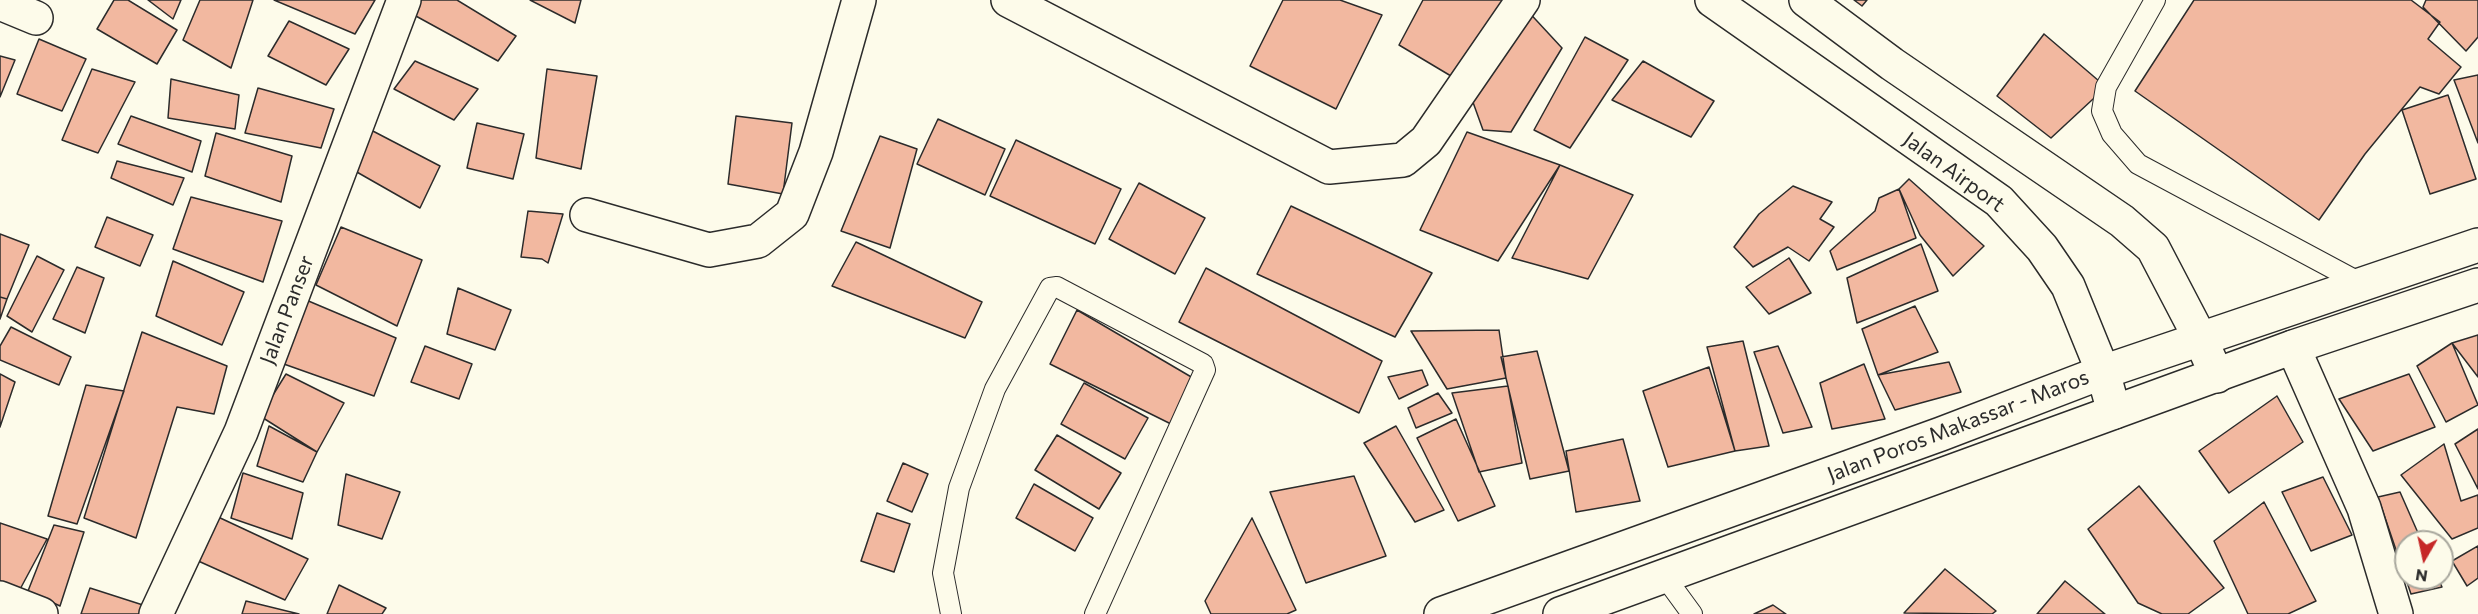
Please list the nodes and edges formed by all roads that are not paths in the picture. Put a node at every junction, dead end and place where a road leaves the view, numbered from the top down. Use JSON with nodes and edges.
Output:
{"nodes":[{"id":1,"x":404,"y":0,"type":"edge"},
{"id":2,"x":859,"y":0,"type":"edge"},
{"id":3,"x":1008,"y":0,"type":"edge"},
{"id":4,"x":1523,"y":0,"type":"edge"},
{"id":5,"x":1712,"y":0,"type":"edge"},
{"id":6,"x":1806,"y":0,"type":"edge"},
{"id":7,"x":2155,"y":0,"type":"edge"},
{"id":8,"x":0,"y":3,"type":"edge"},
{"id":9,"x":36,"y":18,"type":"dead end"},
{"id":10,"x":1892,"y":64,"type":"junction"},
{"id":11,"x":1860,"y":105,"type":"junction"},
{"id":12,"x":587,"y":215,"type":"dead end"},
{"id":13,"x":2478,"y":245,"type":"edge"},
{"id":14,"x":2364,"y":285,"type":"junction"},
{"id":15,"x":2478,"y":285,"type":"edge"},
{"id":16,"x":2200,"y":338,"type":"junction"},
{"id":17,"x":2293,"y":348,"type":"junction"},
{"id":18,"x":2103,"y":372,"type":"junction"},
{"id":19,"x":2217,"y":376,"type":"junction"},
{"id":20,"x":2114,"y":412,"type":"junction"},
{"id":21,"x":1665,"y":577,"type":"junction"},
{"id":22,"x":0,"y":598,"type":"edge"},
{"id":23,"x":41,"y":614,"type":"edge"},
{"id":24,"x":156,"y":614,"type":"edge"},
{"id":25,"x":951,"y":614,"type":"edge"},
{"id":26,"x":1095,"y":614,"type":"edge"},
{"id":27,"x":1441,"y":614,"type":"edge"},
{"id":28,"x":1560,"y":614,"type":"edge"},
{"id":29,"x":1692,"y":614,"type":"edge"},
{"id":30,"x":2396,"y":614,"type":"edge"}],
"edges":[{"from":1,"to":24,"type":"main road","name":"Jalan Panser"},
{"from":2,"to":12,"type":"main road"},
{"from":3,"to":4,"type":"main road"},
{"from":5,"to":11,"type":"main road","name":"Jalan Airport"},
{"from":6,"to":10,"type":"main road"},
{"from":7,"to":14,"type":"lane"},
{"from":8,"to":9,"type":"main road"},
{"from":10,"to":11,"type":"main road"},
{"from":10,"to":16,"type":"main road"},
{"from":11,"to":18,"type":"main road","name":"Jalan Airport"},
{"from":13,"to":14,"type":"main road","name":"Jalan Poros Makassar - Maros"},
{"from":14,"to":16,"type":"main road","name":"Jalan Poros Makassar - Maros"},
{"from":15,"to":17,"type":"main road","name":"Jalan Poros Makassar - Maros"},
{"from":16,"to":18,"type":"main road","name":"Jalan Poros Makassar - Maros"},
{"from":16,"to":19,"type":"main road"},
{"from":17,"to":19,"type":"main road","name":"Jalan Poros Makassar - Maros"},
{"from":17,"to":30,"type":"main road"},
{"from":18,"to":20,"type":"main road","name":"Jalan Airport"},
{"from":18,"to":27,"type":"main road","name":"Jalan Poros Makassar - Maros"},
{"from":19,"to":20,"type":"main road","name":"Jalan Poros Makassar - Maros"},
{"from":20,"to":21,"type":"main road","name":"Jalan Poros Makassar - Maros"},
{"from":21,"to":28,"type":"main road","name":"Jalan Poros Makassar - Maros"},
{"from":21,"to":29,"type":"lane"},
{"from":22,"to":23,"type":"main road"},
{"from":25,"to":26,"type":"lane"}]}
